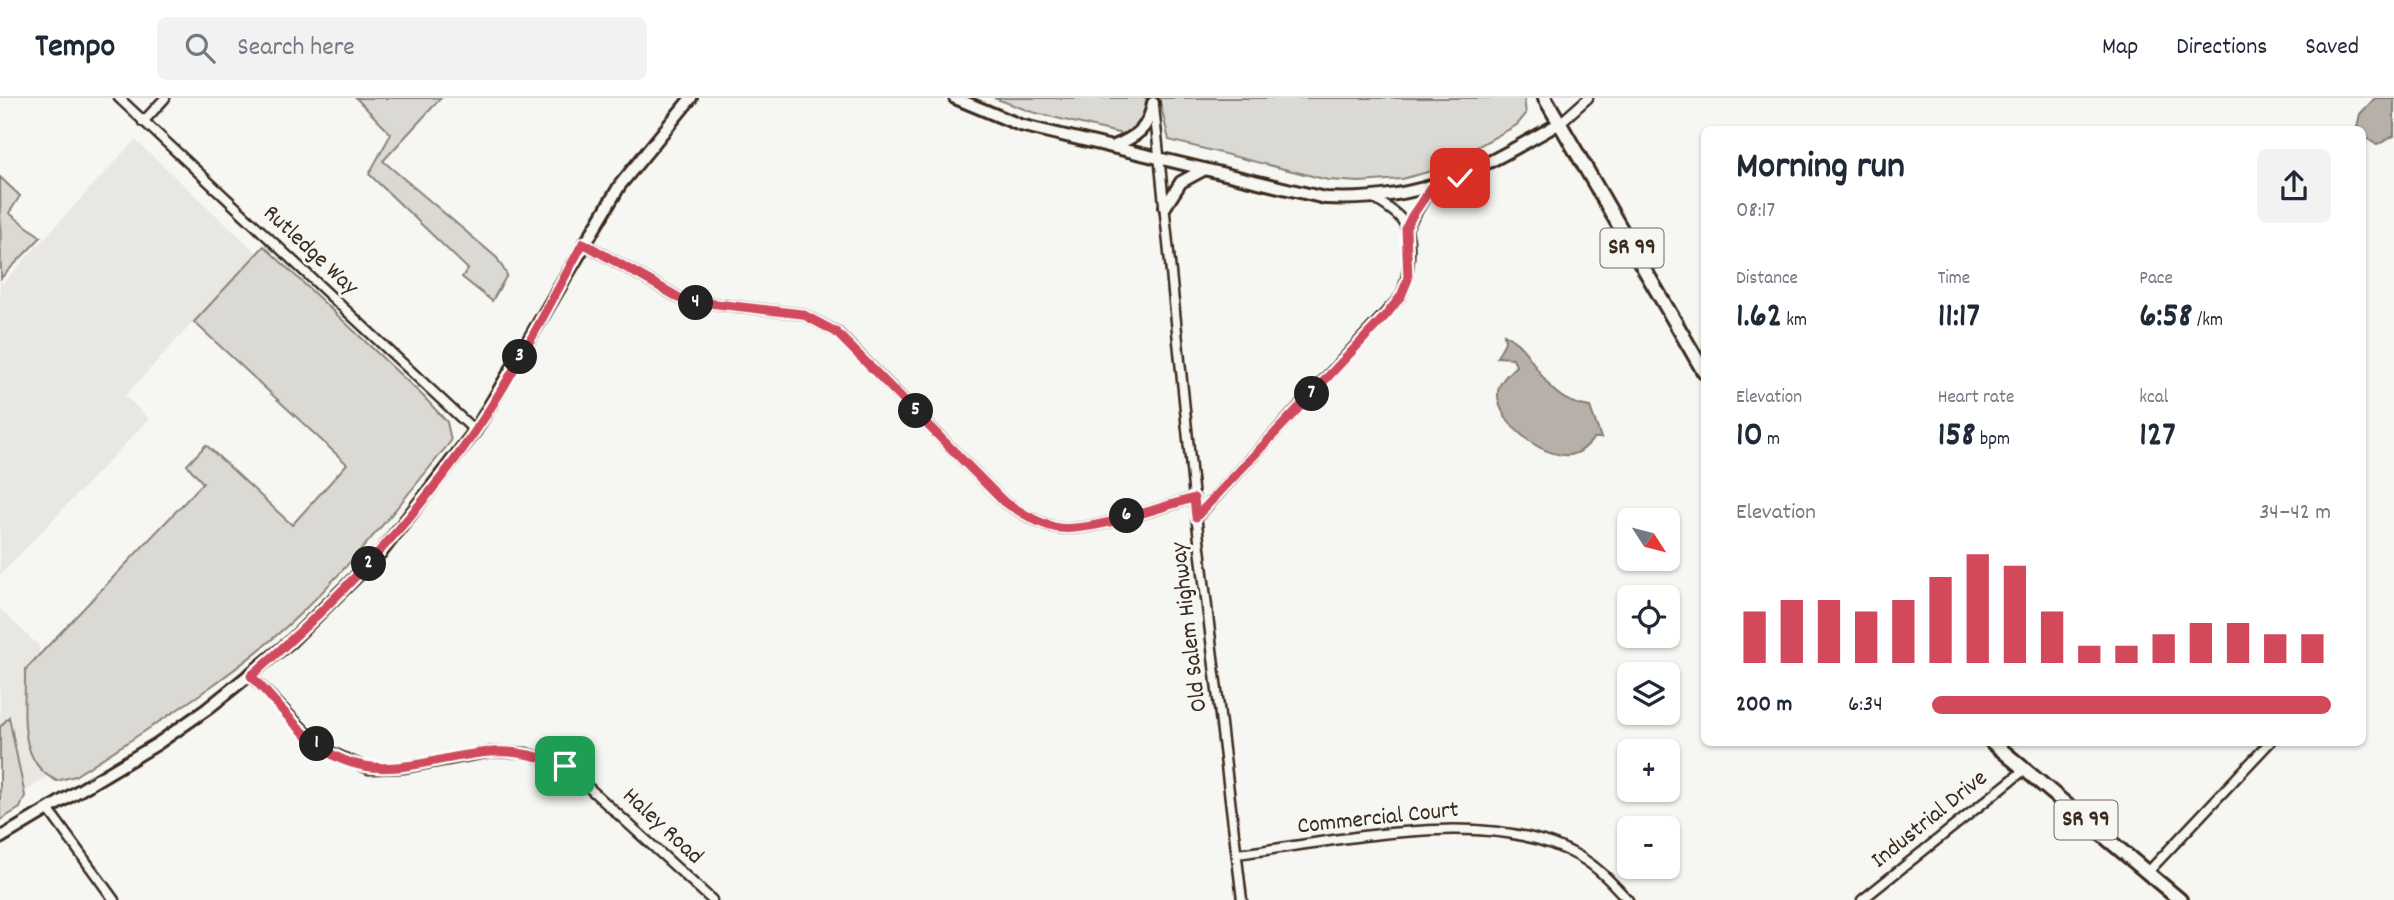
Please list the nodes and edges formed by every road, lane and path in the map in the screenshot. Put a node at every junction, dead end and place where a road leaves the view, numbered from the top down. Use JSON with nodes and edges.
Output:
{"nodes":[{"id":1,"x":119,"y":98,"type":"edge"},
{"id":2,"x":165,"y":98,"type":"edge"},
{"id":3,"x":691,"y":98,"type":"edge"},
{"id":4,"x":955,"y":98,"type":"edge"},
{"id":5,"x":1545,"y":98,"type":"edge"},
{"id":6,"x":1588,"y":98,"type":"edge"},
{"id":7,"x":1153,"y":100,"type":"edge"},
{"id":8,"x":144,"y":122,"type":"junction"},
{"id":9,"x":1560,"y":123,"type":"junction"},
{"id":10,"x":1112,"y":147,"type":"junction"},
{"id":11,"x":1160,"y":158,"type":"junction"},
{"id":12,"x":1205,"y":169,"type":"junction"},
{"id":13,"x":1431,"y":188,"type":"junction"},
{"id":14,"x":1375,"y":199,"type":"junction"},
{"id":15,"x":1165,"y":207,"type":"junction"},
{"id":16,"x":1406,"y":228,"type":"junction"},
{"id":17,"x":583,"y":243,"type":"junction"},
{"id":18,"x":1701,"y":367,"type":"edge"},
{"id":19,"x":475,"y":431,"type":"junction"},
{"id":20,"x":1194,"y":498,"type":"junction"},
{"id":21,"x":1196,"y":517,"type":"junction"},
{"id":22,"x":251,"y":676,"type":"junction"},
{"id":23,"x":1996,"y":746,"type":"edge"},
{"id":24,"x":2266,"y":746,"type":"edge"},
{"id":25,"x":2023,"y":771,"type":"junction"},
{"id":26,"x":48,"y":809,"type":"junction"},
{"id":27,"x":0,"y":838,"type":"edge"},
{"id":28,"x":1237,"y":854,"type":"junction"},
{"id":29,"x":2148,"y":872,"type":"junction"},
{"id":30,"x":114,"y":900,"type":"edge"},
{"id":31,"x":712,"y":900,"type":"edge"},
{"id":32,"x":1242,"y":900,"type":"edge"},
{"id":33,"x":1628,"y":900,"type":"edge"},
{"id":34,"x":1862,"y":900,"type":"edge"},
{"id":35,"x":2180,"y":900,"type":"edge"}],
"edges":[{"from":1,"to":8,"type":"street","name":"Rutledge Way"},
{"from":2,"to":8,"type":"street"},
{"from":3,"to":17,"type":"main road"},
{"from":4,"to":10,"type":"main road"},
{"from":5,"to":9,"type":"main road","number":"SR 99"},
{"from":6,"to":9,"type":"street"},
{"from":7,"to":10,"type":"main road"},
{"from":7,"to":11,"type":"street","name":"Old Salem Highway"},
{"from":8,"to":19,"type":"street","name":"Rutledge Way"},
{"from":9,"to":13,"type":"main road"},
{"from":9,"to":18,"type":"main road","number":"SR 99"},
{"from":10,"to":11,"type":"main road"},
{"from":11,"to":12,"type":"main road"},
{"from":11,"to":15,"type":"street","name":"Old Salem Highway"},
{"from":12,"to":14,"type":"main road"},
{"from":12,"to":15,"type":"main road"},
{"from":13,"to":14,"type":"main road"},
{"from":13,"to":16,"type":"street"},
{"from":14,"to":16,"type":"street"},
{"from":15,"to":20,"type":"street","name":"Old Salem Highway"},
{"from":16,"to":21,"type":"street"},
{"from":17,"to":19,"type":"main road"},
{"from":17,"to":20,"type":"street"},
{"from":19,"to":22,"type":"main road"},
{"from":20,"to":21,"type":"street","name":"Old Salem Highway"},
{"from":21,"to":28,"type":"street","name":"Old Salem Highway"},
{"from":22,"to":26,"type":"main road"},
{"from":22,"to":31,"type":"street","name":"Haley Road"},
{"from":23,"to":25,"type":"main road","number":"SR 99"},
{"from":24,"to":29,"type":"street"},
{"from":25,"to":29,"type":"main road","number":"SR 99"},
{"from":25,"to":34,"type":"street","name":"Industrial Drive"},
{"from":26,"to":27,"type":"main road"},
{"from":26,"to":30,"type":"street"},
{"from":28,"to":32,"type":"street","name":"Old Salem Highway"},
{"from":28,"to":33,"type":"street","name":"Commercial Court"},
{"from":29,"to":35,"type":"main road","number":"SR 99"}]}
